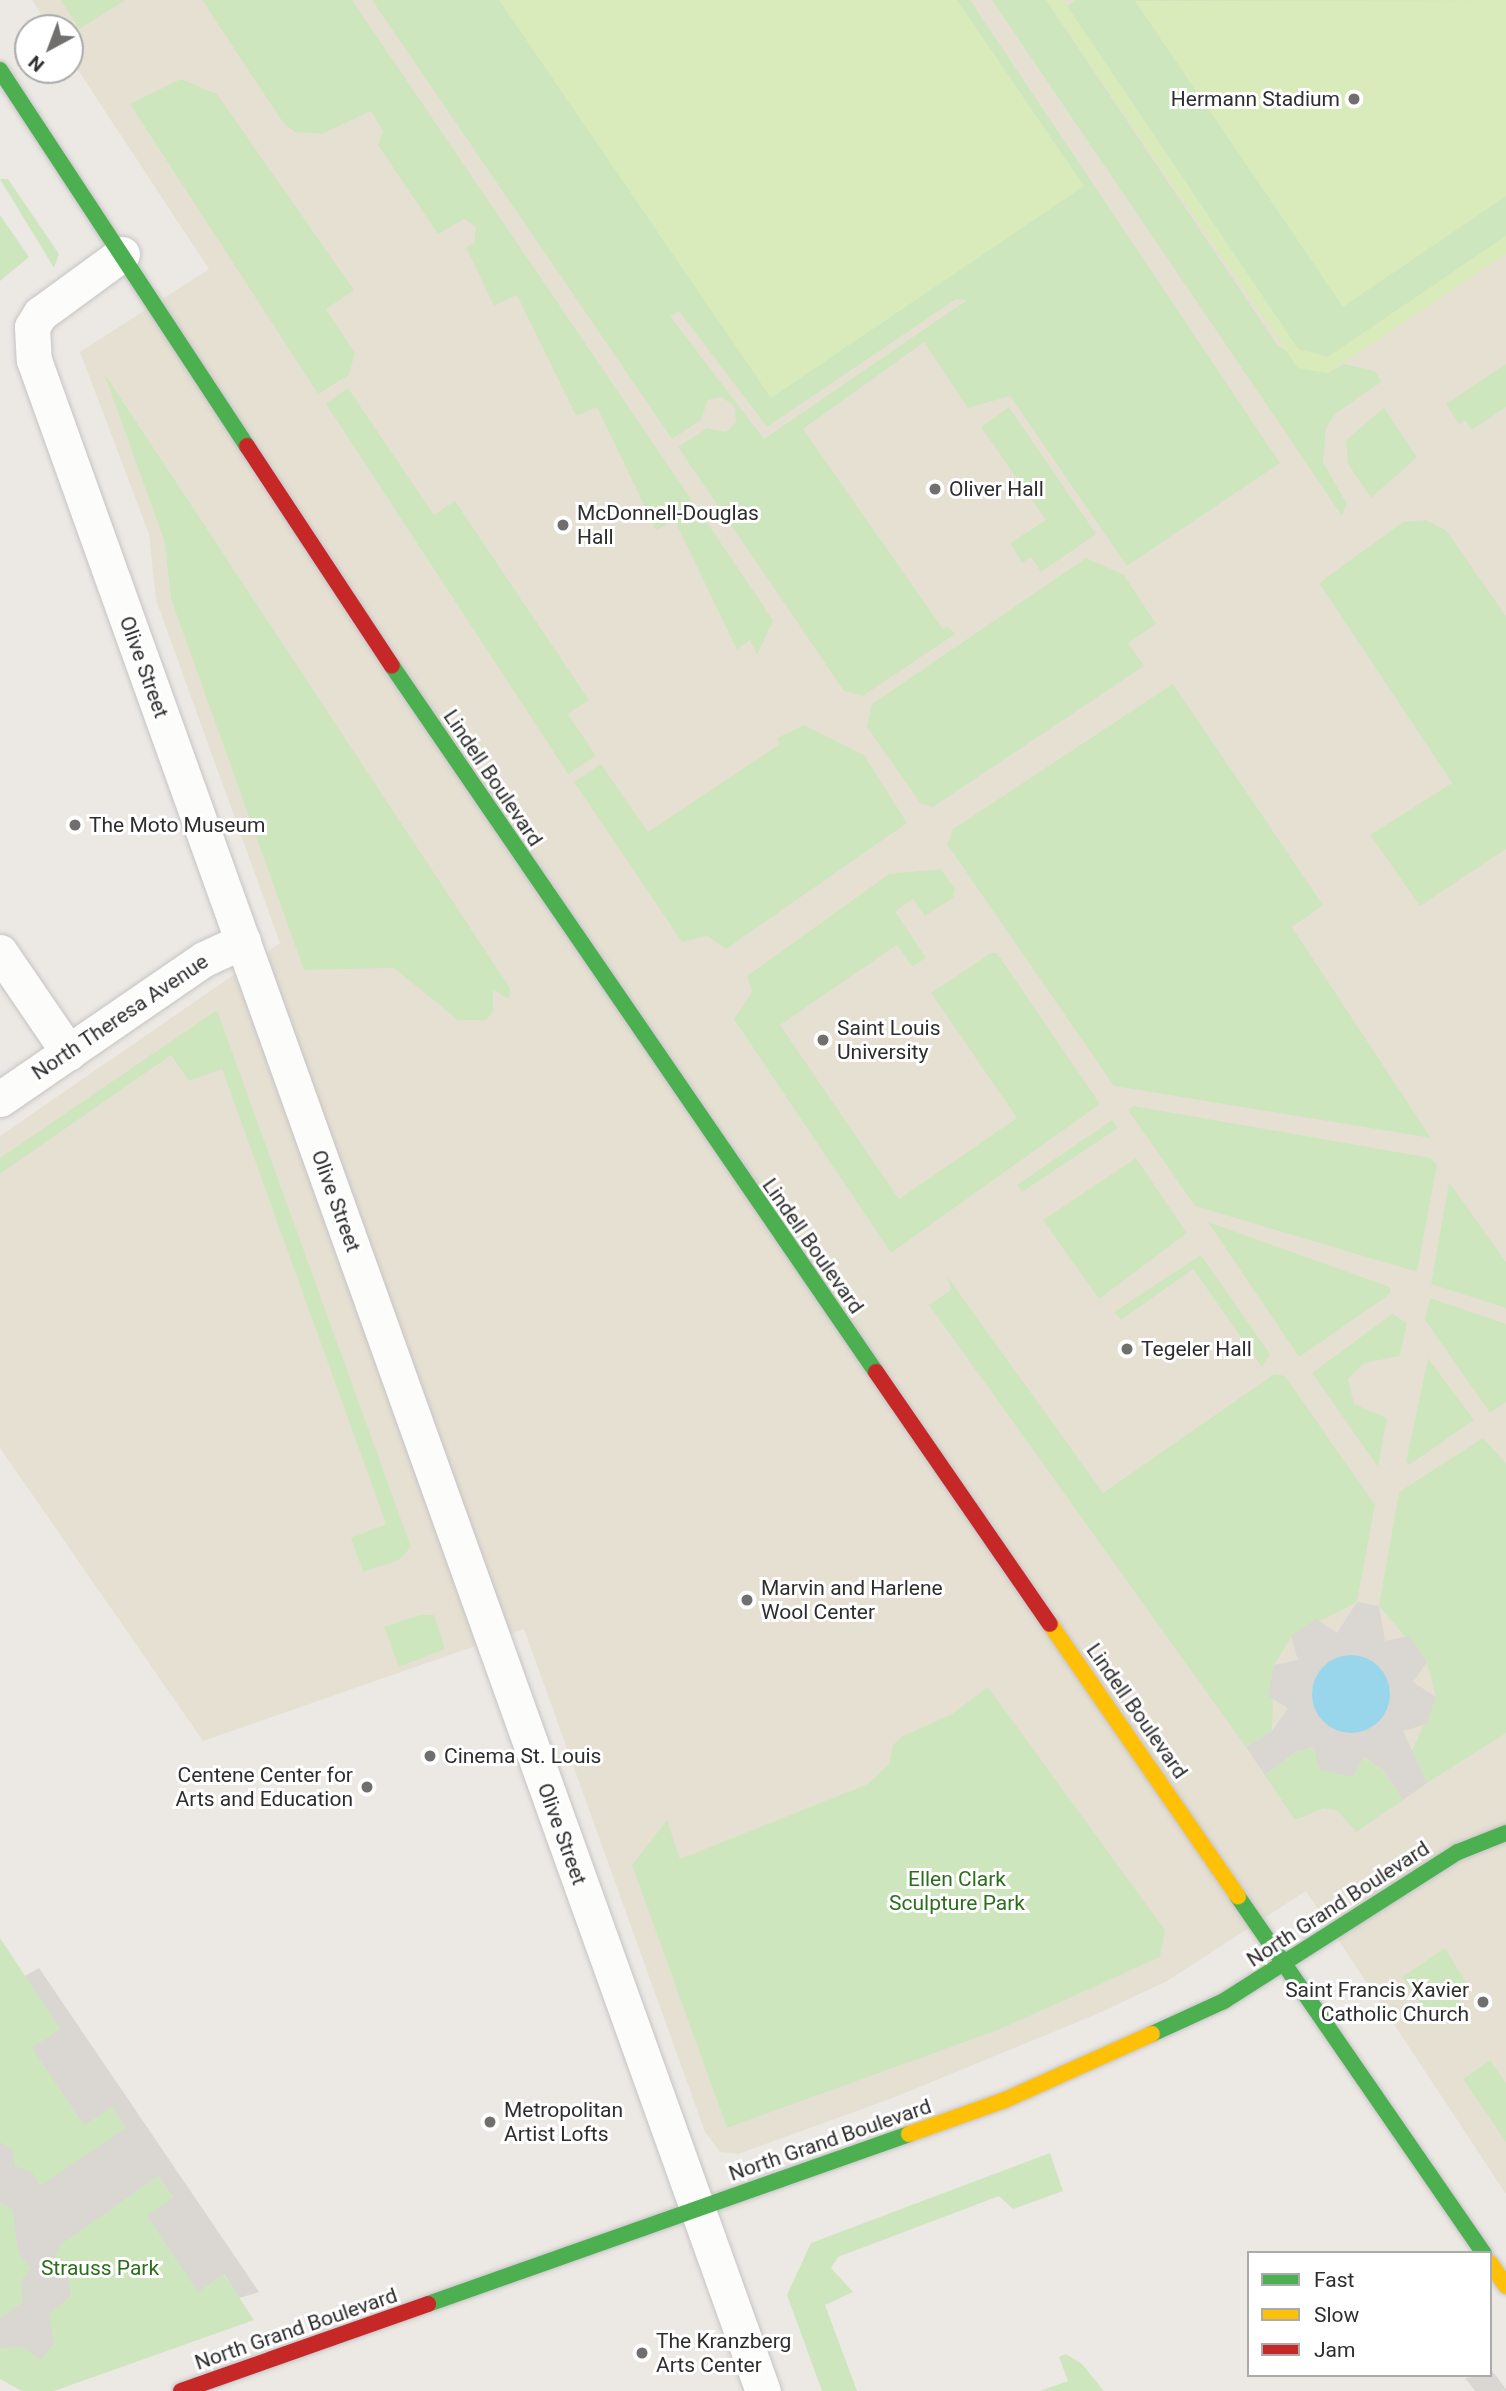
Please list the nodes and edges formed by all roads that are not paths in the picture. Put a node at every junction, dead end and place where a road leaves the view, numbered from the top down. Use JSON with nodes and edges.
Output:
{"nodes":[{"id":1,"x":0,"y":70,"type":"edge"},
{"id":2,"x":122,"y":254,"type":"junction"},
{"id":3,"x":243,"y":941,"type":"junction"},
{"id":4,"x":0,"y":952,"type":"edge"},
{"id":5,"x":69,"y":1054,"type":"junction"},
{"id":6,"x":0,"y":1099,"type":"edge"},
{"id":7,"x":1496,"y":1815,"type":"dead end"},
{"id":8,"x":1506,"y":1833,"type":"edge"},
{"id":9,"x":1458,"y":1852,"type":"junction"},
{"id":10,"x":1287,"y":1964,"type":"junction"},
{"id":11,"x":697,"y":2210,"type":"junction"},
{"id":12,"x":1483,"y":2251,"type":"edge"},
{"id":13,"x":1492,"y":2266,"type":"edge"},
{"id":14,"x":1506,"y":2286,"type":"edge"},
{"id":15,"x":181,"y":2391,"type":"edge"},
{"id":16,"x":763,"y":2391,"type":"edge"}],
"edges":[{"from":1,"to":2,"type":"main road"},
{"from":2,"to":3,"type":"street","name":"Olive Street"},
{"from":2,"to":10,"type":"main road","name":"Lindell Boulevard"},
{"from":3,"to":5,"type":"street","name":"North Theresa Avenue"},
{"from":3,"to":11,"type":"street","name":"Olive Street"},
{"from":4,"to":5,"type":"street"},
{"from":5,"to":6,"type":"street","name":"North Theresa Avenue"},
{"from":7,"to":9,"type":"main road","name":"North Grand Boulevard"},
{"from":8,"to":9,"type":"main road","name":"North Grand Boulevard"},
{"from":9,"to":10,"type":"main road","name":"North Grand Boulevard"},
{"from":10,"to":11,"type":"main road","name":"North Grand Boulevard"},
{"from":10,"to":12,"type":"main road","name":"Lindell Boulevard"},
{"from":11,"to":15,"type":"main road","name":"North Grand Boulevard"},
{"from":11,"to":16,"type":"street","name":"Olive Street"},
{"from":13,"to":14,"type":"main road"}]}
